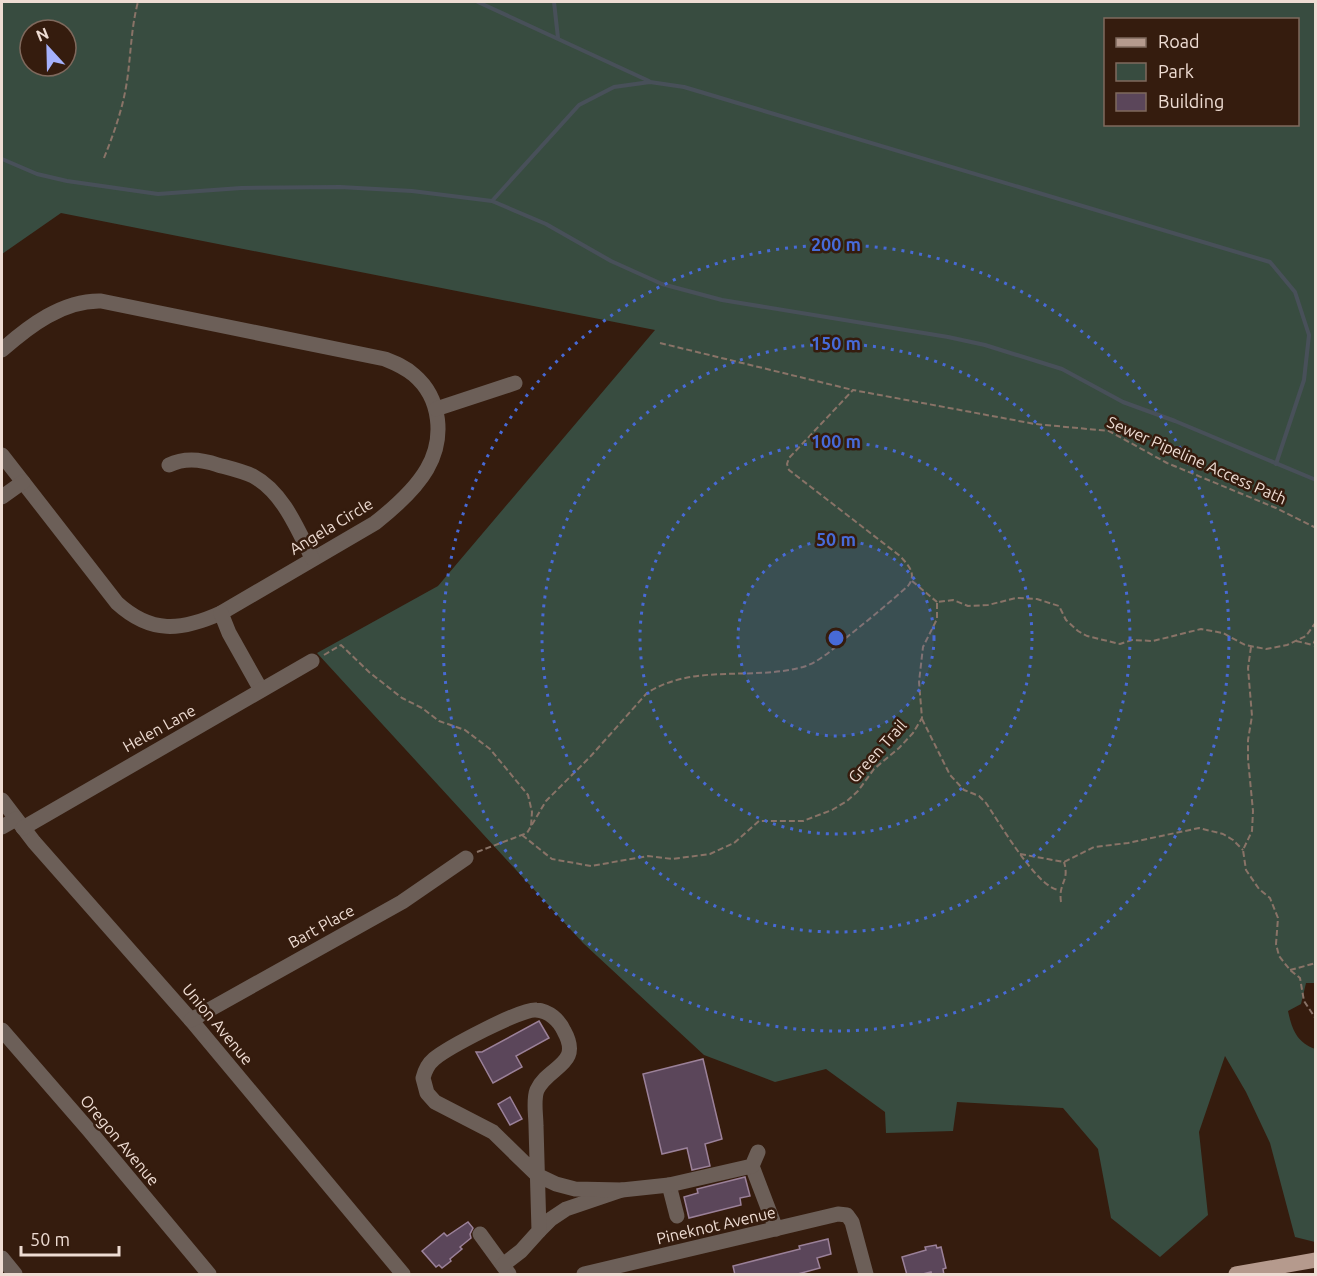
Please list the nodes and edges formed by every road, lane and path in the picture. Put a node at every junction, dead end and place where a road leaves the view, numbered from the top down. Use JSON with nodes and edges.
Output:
{"nodes":[{"id":1,"x":138,"y":2,"type":"edge"},
{"id":2,"x":104,"y":158,"type":"dead end"},
{"id":3,"x":660,"y":343,"type":"dead end"},
{"id":4,"x":2,"y":350,"type":"edge"},
{"id":5,"x":515,"y":383,"type":"dead end"},
{"id":6,"x":853,"y":390,"type":"junction"},
{"id":7,"x":436,"y":408,"type":"junction"},
{"id":8,"x":2,"y":455,"type":"edge"},
{"id":9,"x":168,"y":465,"type":"dead end"},
{"id":10,"x":7,"y":475,"type":"edge"},
{"id":11,"x":23,"y":482,"type":"junction"},
{"id":12,"x":2,"y":497,"type":"edge"},
{"id":13,"x":1316,"y":528,"type":"edge"},
{"id":14,"x":312,"y":558,"type":"junction"},
{"id":15,"x":912,"y":581,"type":"junction"},
{"id":16,"x":937,"y":602,"type":"junction"},
{"id":17,"x":220,"y":613,"type":"junction"},
{"id":18,"x":1316,"y":622,"type":"edge"},
{"id":19,"x":1316,"y":638,"type":"edge"},
{"id":20,"x":1295,"y":641,"type":"junction"},
{"id":21,"x":1251,"y":646,"type":"junction"},
{"id":22,"x":1314,"y":646,"type":"edge"},
{"id":23,"x":312,"y":661,"type":"joint"},
{"id":24,"x":261,"y":690,"type":"junction"},
{"id":25,"x":922,"y":718,"type":"junction"},
{"id":26,"x":2,"y":800,"type":"edge"},
{"id":27,"x":20,"y":823,"type":"junction"},
{"id":28,"x":2,"y":827,"type":"edge"},
{"id":29,"x":530,"y":829,"type":"junction"},
{"id":30,"x":522,"y":835,"type":"junction"},
{"id":31,"x":1243,"y":850,"type":"junction"},
{"id":32,"x":1020,"y":854,"type":"junction"},
{"id":33,"x":466,"y":858,"type":"joint"},
{"id":34,"x":1064,"y":861,"type":"junction"},
{"id":35,"x":1059,"y":890,"type":"junction"},
{"id":36,"x":1061,"y":902,"type":"dead end"},
{"id":37,"x":1316,"y":963,"type":"edge"},
{"id":38,"x":1290,"y":970,"type":"junction"},
{"id":39,"x":1316,"y":1018,"type":"edge"},
{"id":40,"x":191,"y":1020,"type":"junction"},
{"id":41,"x":2,"y":1030,"type":"edge"},
{"id":42,"x":537,"y":1175,"type":"junction"},
{"id":43,"x":669,"y":1185,"type":"junction"},
{"id":44,"x":622,"y":1190,"type":"junction"},
{"id":45,"x":677,"y":1216,"type":"dead end"},
{"id":46,"x":776,"y":1229,"type":"junction"},
{"id":47,"x":539,"y":1231,"type":"junction"},
{"id":48,"x":480,"y":1234,"type":"dead end"},
{"id":49,"x":2,"y":1258,"type":"edge"},
{"id":50,"x":1316,"y":1260,"type":"edge"},
{"id":51,"x":506,"y":1270,"type":"edge"},
{"id":52,"x":15,"y":1275,"type":"edge"},
{"id":53,"x":208,"y":1275,"type":"edge"},
{"id":54,"x":403,"y":1275,"type":"edge"},
{"id":55,"x":584,"y":1275,"type":"edge"},
{"id":56,"x":866,"y":1275,"type":"edge"},
{"id":57,"x":1236,"y":1275,"type":"edge"}],
"edges":[{"from":1,"to":2,"type":"path"},
{"from":3,"to":6,"type":"path","name":"Sewer Pipeline Access Path"},
{"from":4,"to":7,"type":"street","name":"Angela Circle"},
{"from":5,"to":7,"type":"street"},
{"from":6,"to":13,"type":"path","name":"Sewer Pipeline Access Path"},
{"from":6,"to":15,"type":"path"},
{"from":7,"to":14,"type":"street","name":"Angela Circle"},
{"from":8,"to":10,"type":"street","name":"Angela Circle"},
{"from":9,"to":14,"type":"street"},
{"from":10,"to":11,"type":"street","name":"Angela Circle"},
{"from":11,"to":12,"type":"street"},
{"from":11,"to":17,"type":"street","name":"Angela Circle"},
{"from":14,"to":17,"type":"street","name":"Angela Circle"},
{"from":15,"to":16,"type":"path"},
{"from":15,"to":29,"type":"path"},
{"from":16,"to":21,"type":"path"},
{"from":16,"to":25,"type":"path","name":"Green Trail"},
{"from":17,"to":24,"type":"street"},
{"from":18,"to":20,"type":"path"},
{"from":19,"to":22,"type":"path"},
{"from":20,"to":21,"type":"path"},
{"from":20,"to":22,"type":"path"},
{"from":21,"to":31,"type":"path"},
{"from":23,"to":24,"type":"street","name":"Helen Lane"},
{"from":23,"to":29,"type":"path"},
{"from":24,"to":27,"type":"street","name":"Helen Lane"},
{"from":25,"to":30,"type":"path","name":"Green Trail"},
{"from":25,"to":32,"type":"path"},
{"from":26,"to":27,"type":"street","name":"Union Avenue"},
{"from":27,"to":28,"type":"street","name":"Helen Lane"},
{"from":27,"to":40,"type":"street","name":"Union Avenue"},
{"from":29,"to":30,"type":"path"},
{"from":30,"to":33,"type":"path"},
{"from":31,"to":34,"type":"path"},
{"from":31,"to":38,"type":"path"},
{"from":32,"to":34,"type":"path"},
{"from":32,"to":35,"type":"path"},
{"from":33,"to":40,"type":"street","name":"Bart Place"},
{"from":34,"to":35,"type":"path"},
{"from":35,"to":36,"type":"path"},
{"from":37,"to":38,"type":"path"},
{"from":38,"to":39,"type":"path"},
{"from":40,"to":54,"type":"street","name":"Union Avenue"},
{"from":41,"to":53,"type":"street","name":"Oregon Avenue"},
{"from":42,"to":42,"type":"street"},
{"from":42,"to":44,"type":"street"},
{"from":42,"to":47,"type":"street"},
{"from":43,"to":44,"type":"street"},
{"from":43,"to":45,"type":"street"},
{"from":43,"to":46,"type":"street"},
{"from":44,"to":47,"type":"street"},
{"from":46,"to":55,"type":"street","name":"Pineknot Avenue"},
{"from":46,"to":56,"type":"street","name":"Pineknot Avenue"},
{"from":47,"to":51,"type":"street"},
{"from":48,"to":51,"type":"street"},
{"from":49,"to":52,"type":"street"},
{"from":50,"to":57,"type":"main road"}]}
